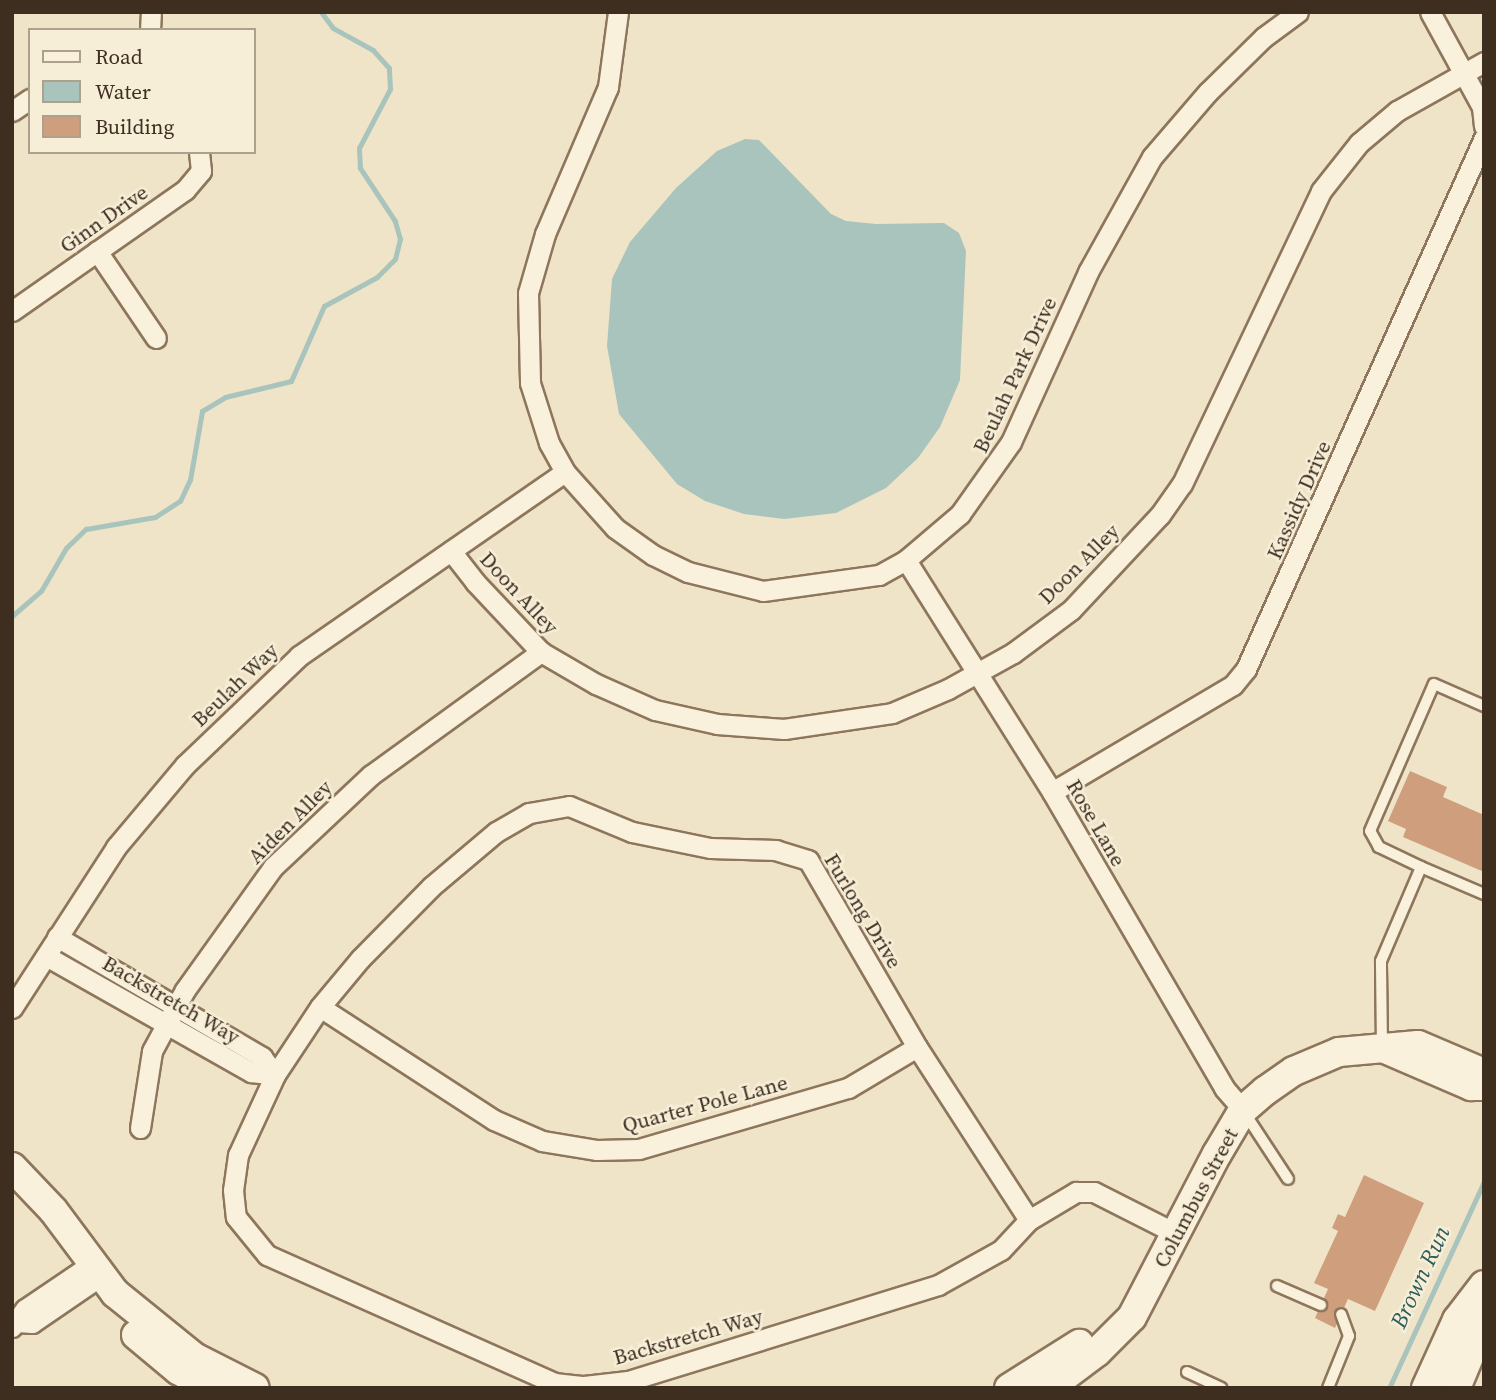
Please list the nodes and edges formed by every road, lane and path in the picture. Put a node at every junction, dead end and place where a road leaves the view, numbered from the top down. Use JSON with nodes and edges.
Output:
{"nodes":[{"id":1,"x":618,"y":12,"type":"edge"},
{"id":2,"x":1298,"y":12,"type":"edge"},
{"id":3,"x":1430,"y":12,"type":"edge"},
{"id":4,"x":1484,"y":62,"type":"edge"},
{"id":5,"x":1464,"y":73,"type":"junction"},
{"id":6,"x":28,"y":100,"type":"edge"},
{"id":7,"x":12,"y":111,"type":"edge"},
{"id":8,"x":1484,"y":125,"type":"edge"},
{"id":9,"x":1484,"y":138,"type":"edge"},
{"id":10,"x":199,"y":154,"type":"edge"},
{"id":11,"x":97,"y":251,"type":"junction"},
{"id":12,"x":12,"y":311,"type":"edge"},
{"id":13,"x":156,"y":338,"type":"dead end"},
{"id":14,"x":565,"y":472,"type":"junction"},
{"id":15,"x":451,"y":551,"type":"junction"},
{"id":16,"x":906,"y":560,"type":"junction"},
{"id":17,"x":541,"y":652,"type":"junction"},
{"id":18,"x":976,"y":674,"type":"junction"},
{"id":19,"x":1484,"y":706,"type":"edge"},
{"id":20,"x":1052,"y":792,"type":"junction"},
{"id":21,"x":1421,"y":867,"type":"junction"},
{"id":22,"x":1484,"y":894,"type":"edge"},
{"id":23,"x":58,"y":937,"type":"junction"},
{"id":24,"x":46,"y":956,"type":"junction"},
{"id":25,"x":320,"y":1007,"type":"junction"},
{"id":26,"x":12,"y":1008,"type":"edge"},
{"id":27,"x":171,"y":1016,"type":"junction"},
{"id":28,"x":918,"y":1047,"type":"junction"},
{"id":29,"x":1382,"y":1048,"type":"junction"},
{"id":30,"x":1484,"y":1073,"type":"edge"},
{"id":31,"x":275,"y":1075,"type":"junction"},
{"id":32,"x":1484,"y":1086,"type":"edge"},
{"id":33,"x":1243,"y":1110,"type":"junction"},
{"id":34,"x":140,"y":1128,"type":"dead end"},
{"id":35,"x":17,"y":1176,"type":"edge"},
{"id":36,"x":1288,"y":1179,"type":"dead end"},
{"id":37,"x":1029,"y":1220,"type":"junction"},
{"id":38,"x":1177,"y":1234,"type":"junction"},
{"id":39,"x":1155,"y":1275,"type":"junction"},
{"id":40,"x":103,"y":1277,"type":"junction"},
{"id":41,"x":1484,"y":1285,"type":"edge"},
{"id":42,"x":1277,"y":1286,"type":"dead end"},
{"id":43,"x":1321,"y":1305,"type":"dead end"},
{"id":44,"x":1341,"y":1314,"type":"dead end"},
{"id":45,"x":1484,"y":1321,"type":"edge"},
{"id":46,"x":15,"y":1325,"type":"edge"},
{"id":47,"x":1187,"y":1372,"type":"dead end"},
{"id":48,"x":210,"y":1388,"type":"edge"},
{"id":49,"x":255,"y":1388,"type":"edge"},
{"id":50,"x":1009,"y":1388,"type":"edge"},
{"id":51,"x":1049,"y":1388,"type":"edge"},
{"id":52,"x":1222,"y":1388,"type":"edge"},
{"id":53,"x":1328,"y":1388,"type":"edge"},
{"id":54,"x":1426,"y":1388,"type":"edge"},
{"id":55,"x":1456,"y":1388,"type":"edge"}],
"edges":[{"from":1,"to":14,"type":"street","name":"Beulah Park Drive"},
{"from":2,"to":16,"type":"street","name":"Beulah Park Drive"},
{"from":3,"to":5,"type":"street"},
{"from":4,"to":5,"type":"street","name":"Doon Alley"},
{"from":5,"to":8,"type":"street"},
{"from":5,"to":18,"type":"street","name":"Doon Alley"},
{"from":6,"to":7,"type":"street"},
{"from":9,"to":20,"type":"street","name":"Kassidy Drive"},
{"from":10,"to":11,"type":"street","name":"Ginn Drive"},
{"from":11,"to":12,"type":"street","name":"Ginn Drive"},
{"from":11,"to":13,"type":"street"},
{"from":14,"to":15,"type":"street","name":"Beulah Way"},
{"from":14,"to":16,"type":"street","name":"Beulah Park Drive"},
{"from":15,"to":17,"type":"street","name":"Doon Alley"},
{"from":15,"to":23,"type":"street","name":"Beulah Way"},
{"from":16,"to":18,"type":"street","name":"Rose Lane"},
{"from":17,"to":18,"type":"street","name":"Doon Alley"},
{"from":17,"to":27,"type":"street","name":"Aiden Alley"},
{"from":18,"to":20,"type":"street","name":"Rose Lane"},
{"from":19,"to":21,"type":"lane"},
{"from":20,"to":33,"type":"street","name":"Rose Lane"},
{"from":21,"to":22,"type":"lane"},
{"from":21,"to":29,"type":"lane"},
{"from":23,"to":24,"type":"street","name":"Beulah Way"},
{"from":23,"to":27,"type":"street","name":"Backstretch Way"},
{"from":24,"to":26,"type":"street","name":"Beulah Way"},
{"from":24,"to":27,"type":"street","name":"Backstretch Way"},
{"from":25,"to":28,"type":"street","name":"Quarter Pole Lane"},
{"from":25,"to":28,"type":"street","name":"Furlong Drive"},
{"from":25,"to":31,"type":"street","name":"Furlong Drive"},
{"from":27,"to":31,"type":"street","name":"Backstretch Way"},
{"from":27,"to":34,"type":"street","name":"Aiden Alley"},
{"from":28,"to":37,"type":"street","name":"Furlong Drive"},
{"from":29,"to":30,"type":"street","name":"Columbus Street"},
{"from":29,"to":32,"type":"street","name":"Columbus Street"},
{"from":29,"to":33,"type":"street","name":"Columbus Street"},
{"from":31,"to":37,"type":"street","name":"Backstretch Way"},
{"from":33,"to":36,"type":"lane"},
{"from":33,"to":38,"type":"street","name":"Columbus Street"},
{"from":35,"to":40,"type":"street"},
{"from":37,"to":38,"type":"street","name":"Backstretch Way"},
{"from":38,"to":39,"type":"street","name":"Columbus Street"},
{"from":39,"to":50,"type":"street","name":"Columbus Street"},
{"from":39,"to":51,"type":"street","name":"Columbus Street"},
{"from":40,"to":46,"type":"street"},
{"from":40,"to":48,"type":"street"},
{"from":40,"to":49,"type":"street"},
{"from":41,"to":54,"type":"street"},
{"from":42,"to":43,"type":"lane"},
{"from":44,"to":53,"type":"lane"},
{"from":45,"to":55,"type":"street"},
{"from":47,"to":52,"type":"lane"}]}
